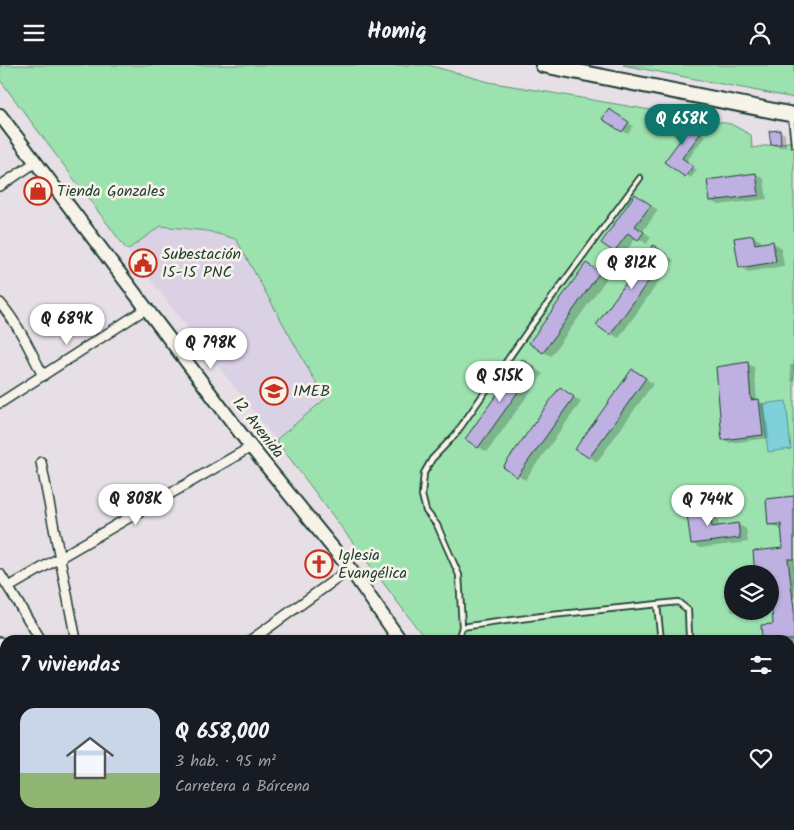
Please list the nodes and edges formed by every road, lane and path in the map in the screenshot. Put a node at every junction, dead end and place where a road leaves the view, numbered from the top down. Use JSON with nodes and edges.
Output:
{"nodes":[{"id":1,"x":543,"y":65,"type":"edge"},
{"id":2,"x":792,"y":114,"type":"edge"},
{"id":3,"x":0,"y":115,"type":"edge"},
{"id":4,"x":794,"y":144,"type":"edge"},
{"id":5,"x":36,"y":162,"type":"junction"},
{"id":6,"x":640,"y":178,"type":"dead end"},
{"id":7,"x":0,"y":186,"type":"edge"},
{"id":8,"x":0,"y":303,"type":"edge"},
{"id":9,"x":147,"y":308,"type":"junction"},
{"id":10,"x":43,"y":376,"type":"junction"},
{"id":11,"x":0,"y":403,"type":"edge"},
{"id":12,"x":251,"y":447,"type":"junction"},
{"id":13,"x":41,"y":462,"type":"dead end"},
{"id":14,"x":61,"y":555,"type":"junction"},
{"id":15,"x":350,"y":569,"type":"junction"},
{"id":16,"x":1,"y":577,"type":"edge"},
{"id":17,"x":9,"y":587,"type":"junction"},
{"id":18,"x":656,"y":605,"type":"junction"},
{"id":19,"x":462,"y":627,"type":"junction"},
{"id":20,"x":38,"y":635,"type":"edge"},
{"id":21,"x":75,"y":635,"type":"edge"},
{"id":22,"x":258,"y":635,"type":"edge"},
{"id":23,"x":396,"y":635,"type":"edge"},
{"id":24,"x":460,"y":635,"type":"edge"},
{"id":25,"x":660,"y":635,"type":"edge"},
{"id":26,"x":689,"y":635,"type":"edge"}],
"edges":[{"from":1,"to":2,"type":"main road"},
{"from":2,"to":4,"type":"lane"},
{"from":3,"to":5,"type":"main road","name":"12 Avenida"},
{"from":5,"to":7,"type":"street"},
{"from":5,"to":9,"type":"main road","name":"12 Avenida"},
{"from":6,"to":19,"type":"lane"},
{"from":8,"to":10,"type":"street"},
{"from":9,"to":10,"type":"street"},
{"from":9,"to":12,"type":"main road","name":"12 Avenida"},
{"from":10,"to":11,"type":"street"},
{"from":12,"to":14,"type":"street"},
{"from":12,"to":15,"type":"main road","name":"12 Avenida"},
{"from":13,"to":14,"type":"street"},
{"from":14,"to":17,"type":"street"},
{"from":14,"to":21,"type":"street"},
{"from":15,"to":22,"type":"street"},
{"from":15,"to":23,"type":"main road","name":"12 Avenida"},
{"from":16,"to":17,"type":"street"},
{"from":17,"to":20,"type":"street"},
{"from":18,"to":19,"type":"lane"},
{"from":18,"to":25,"type":"lane"},
{"from":18,"to":26,"type":"lane"},
{"from":19,"to":24,"type":"lane"}]}
